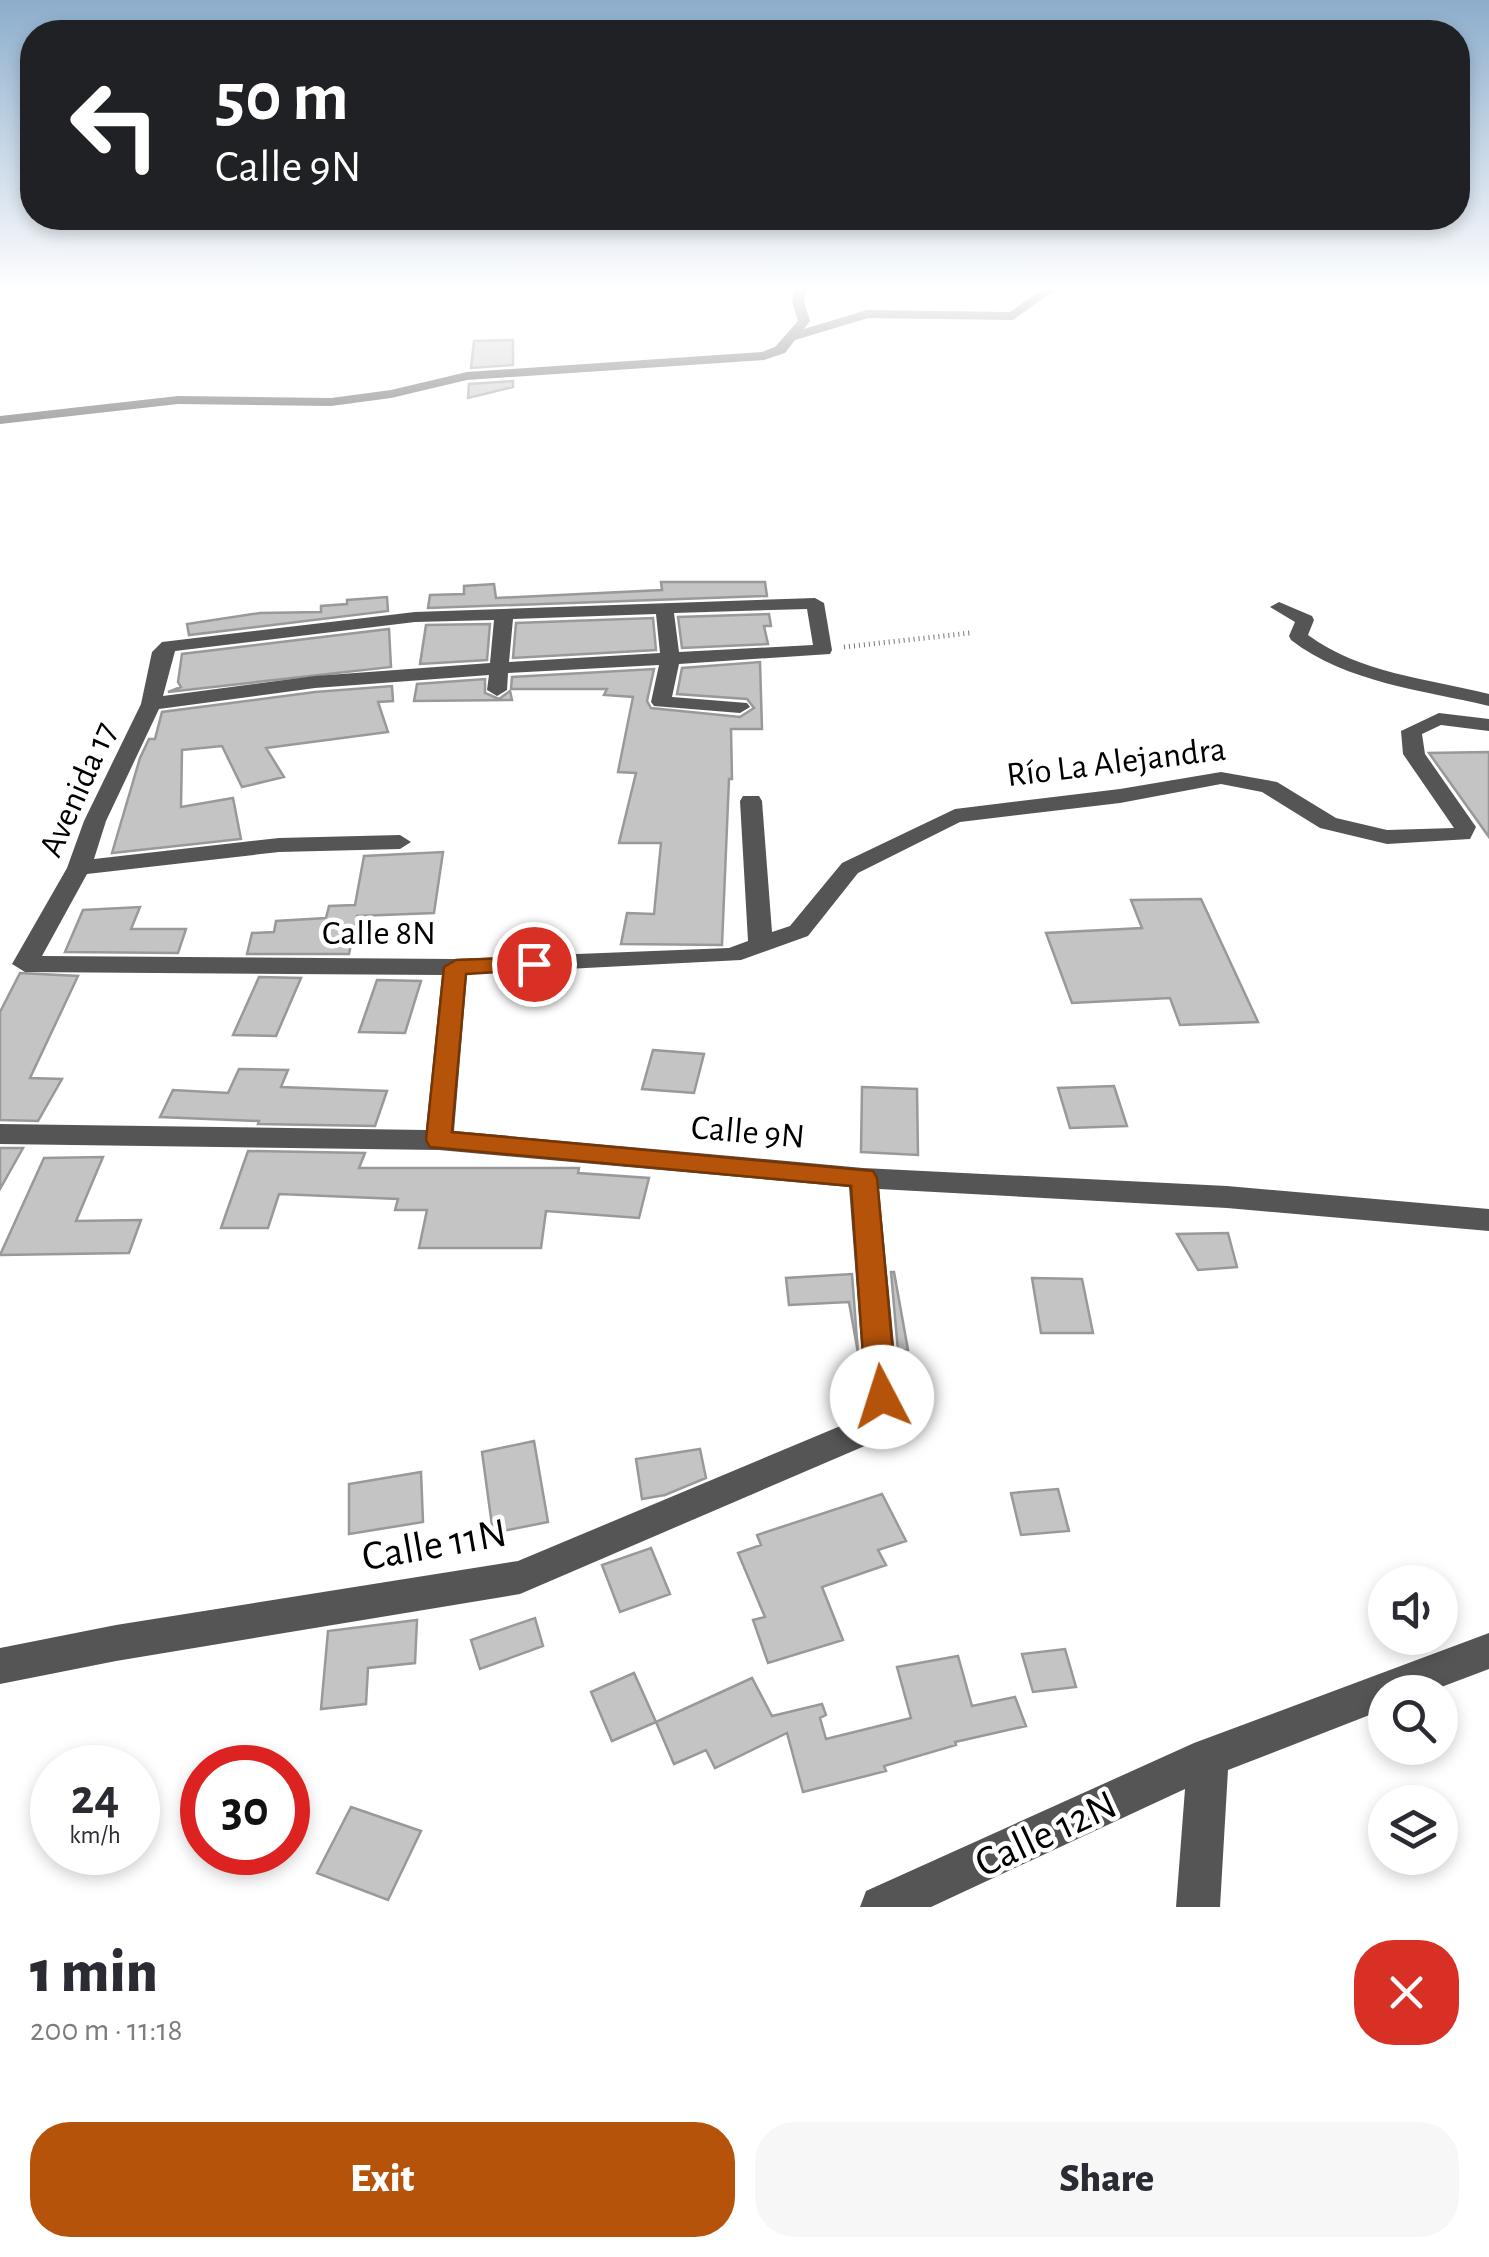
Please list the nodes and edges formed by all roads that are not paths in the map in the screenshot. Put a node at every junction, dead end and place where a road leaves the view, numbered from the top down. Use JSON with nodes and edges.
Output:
{"nodes":[{"id":1,"x":463,"y":377,"type":"edge"},
{"id":2,"x":0,"y":420,"type":"edge"},
{"id":3,"x":1279,"y":607,"type":"dead end"},
{"id":4,"x":664,"y":608,"type":"junction"},
{"id":5,"x":504,"y":614,"type":"junction"},
{"id":6,"x":670,"y":660,"type":"junction"},
{"id":7,"x":498,"y":668,"type":"junction"},
{"id":8,"x":497,"y":690,"type":"dead end"},
{"id":9,"x":1489,"y":700,"type":"edge"},
{"id":10,"x":151,"y":704,"type":"junction"},
{"id":11,"x":740,"y":707,"type":"dead end"},
{"id":12,"x":1489,"y":725,"type":"edge"},
{"id":13,"x":751,"y":801,"type":"dead end"},
{"id":14,"x":400,"y":842,"type":"dead end"},
{"id":15,"x":79,"y":868,"type":"junction"},
{"id":16,"x":761,"y":945,"type":"junction"},
{"id":17,"x":732,"y":956,"type":"joint"},
{"id":18,"x":25,"y":964,"type":"joint"},
{"id":19,"x":456,"y":967,"type":"junction"},
{"id":20,"x":0,"y":1134,"type":"edge"},
{"id":21,"x":439,"y":1140,"type":"junction"},
{"id":22,"x":864,"y":1178,"type":"junction"},
{"id":23,"x":1489,"y":1220,"type":"edge"},
{"id":24,"x":1489,"y":1651,"type":"edge"},
{"id":25,"x":0,"y":1666,"type":"edge"},
{"id":26,"x":1208,"y":1756,"type":"junction"},
{"id":27,"x":882,"y":1907,"type":"edge"},
{"id":28,"x":1198,"y":1907,"type":"edge"}],
"edges":[{"from":1,"to":2,"type":"street"},
{"from":3,"to":9,"type":"street"},
{"from":4,"to":5,"type":"street"},
{"from":4,"to":6,"type":"street"},
{"from":4,"to":6,"type":"street"},
{"from":5,"to":7,"type":"street"},
{"from":5,"to":10,"type":"street","name":"Avenida 17"},
{"from":6,"to":7,"type":"street"},
{"from":6,"to":11,"type":"street"},
{"from":7,"to":8,"type":"street"},
{"from":7,"to":10,"type":"street"},
{"from":10,"to":15,"type":"street","name":"Avenida 17"},
{"from":12,"to":16,"type":"street","name":"Río La Alejandra"},
{"from":13,"to":16,"type":"street"},
{"from":14,"to":15,"type":"street"},
{"from":15,"to":18,"type":"street","name":"Avenida 17"},
{"from":16,"to":17,"type":"street","name":"Río La Alejandra"},
{"from":17,"to":19,"type":"street","name":"Calle 8N"},
{"from":18,"to":19,"type":"street","name":"Calle 8N"},
{"from":19,"to":21,"type":"street"},
{"from":20,"to":21,"type":"street","name":"Calle 9N"},
{"from":21,"to":22,"type":"street","name":"Calle 9N"},
{"from":22,"to":23,"type":"street","name":"Calle 9N"},
{"from":22,"to":25,"type":"street","name":"Calle 11N"},
{"from":24,"to":26,"type":"street","name":"Calle 12N"},
{"from":26,"to":27,"type":"street","name":"Calle 12N"},
{"from":26,"to":28,"type":"street"}]}
